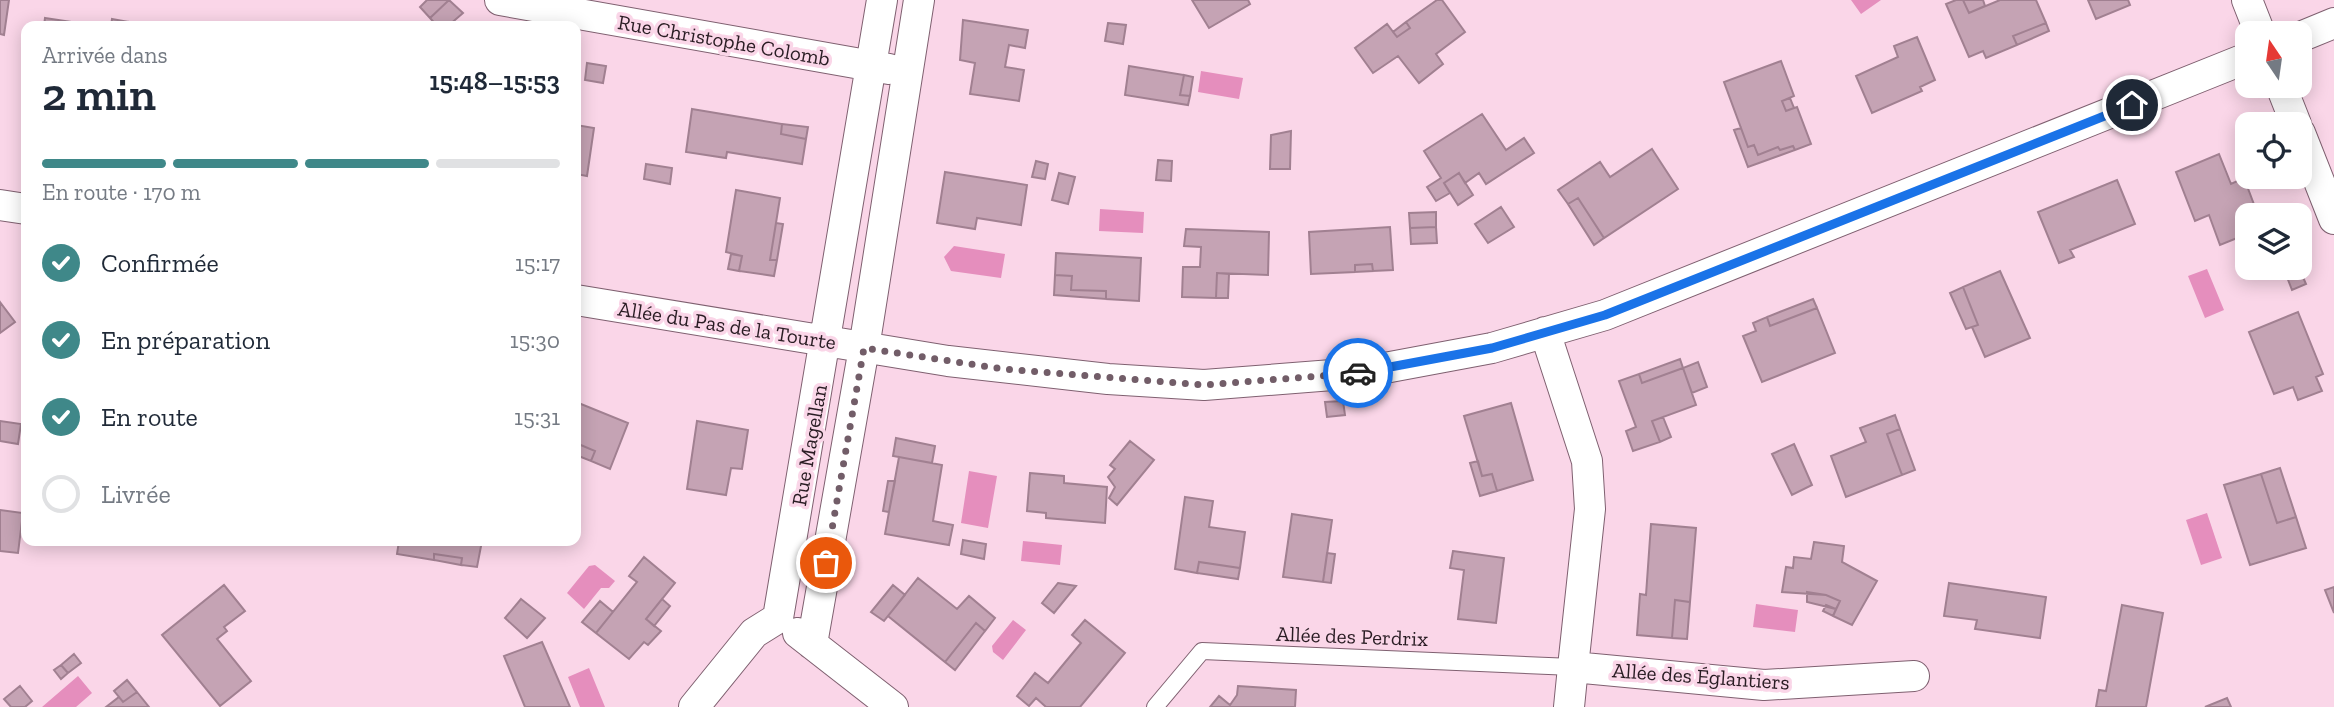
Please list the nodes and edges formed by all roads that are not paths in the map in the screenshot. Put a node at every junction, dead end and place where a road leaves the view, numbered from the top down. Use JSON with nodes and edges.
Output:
{"nodes":[{"id":1,"x":500,"y":0,"type":"edge"},
{"id":2,"x":882,"y":0,"type":"edge"},
{"id":3,"x":919,"y":0,"type":"edge"},
{"id":4,"x":2247,"y":0,"type":"edge"},
{"id":5,"x":2255,"y":21,"type":"edge"},
{"id":6,"x":2334,"y":23,"type":"edge"},
{"id":7,"x":2312,"y":32,"type":"edge"},
{"id":8,"x":2235,"y":63,"type":"edge"},
{"id":9,"x":871,"y":66,"type":"junction"},
{"id":10,"x":908,"y":72,"type":"junction"},
{"id":11,"x":2312,"y":163,"type":"edge"},
{"id":12,"x":0,"y":205,"type":"edge"},
{"id":13,"x":21,"y":208,"type":"edge"},
{"id":14,"x":2334,"y":219,"type":"edge"},
{"id":15,"x":581,"y":301,"type":"edge"},
{"id":16,"x":1545,"y":332,"type":"junction"},
{"id":17,"x":827,"y":342,"type":"junction"},
{"id":18,"x":864,"y":348,"type":"junction"},
{"id":19,"x":778,"y":618,"type":"junction"},
{"id":20,"x":812,"y":644,"type":"junction"},
{"id":21,"x":1573,"y":667,"type":"junction"},
{"id":22,"x":1914,"y":676,"type":"dead end"},
{"id":23,"x":694,"y":707,"type":"edge"},
{"id":24,"x":892,"y":707,"type":"edge"},
{"id":25,"x":1155,"y":707,"type":"edge"},
{"id":26,"x":1569,"y":707,"type":"edge"}],
"edges":[{"from":1,"to":9,"type":"street","name":"Rue Christophe Colomb"},
{"from":2,"to":9,"type":"street","name":"Rue Magellan"},
{"from":3,"to":10,"type":"street","name":"Rue Magellan"},
{"from":4,"to":5,"type":"street"},
{"from":6,"to":7,"type":"street"},
{"from":8,"to":16,"type":"street","name":"Allée du Pas de la Tourte"},
{"from":9,"to":10,"type":"street","name":"Rue Christophe Colomb"},
{"from":9,"to":17,"type":"street","name":"Rue Magellan"},
{"from":10,"to":18,"type":"street","name":"Rue Magellan"},
{"from":11,"to":14,"type":"street"},
{"from":12,"to":13,"type":"street"},
{"from":15,"to":17,"type":"street","name":"Allée du Pas de la Tourte"},
{"from":16,"to":18,"type":"street","name":"Allée du Pas de la Tourte"},
{"from":16,"to":21,"type":"street"},
{"from":17,"to":18,"type":"street","name":"Allée du Pas de la Tourte"},
{"from":17,"to":19,"type":"street","name":"Rue Magellan"},
{"from":18,"to":20,"type":"street","name":"Rue Magellan"},
{"from":19,"to":20,"type":"street"},
{"from":19,"to":23,"type":"street"},
{"from":20,"to":24,"type":"street"},
{"from":21,"to":22,"type":"street","name":"Allée des Églantiers"},
{"from":21,"to":25,"type":"lane","name":"Allée des Perdrix"},
{"from":21,"to":26,"type":"street"}]}
